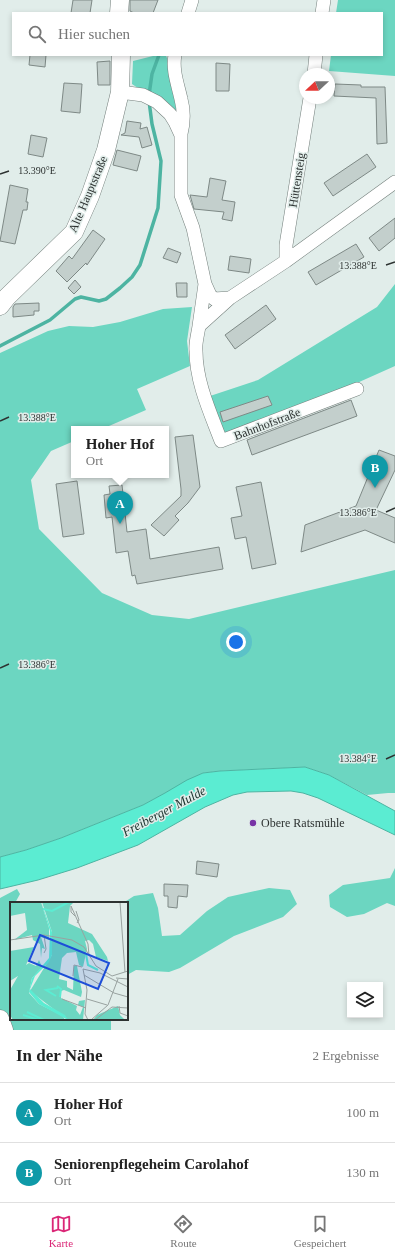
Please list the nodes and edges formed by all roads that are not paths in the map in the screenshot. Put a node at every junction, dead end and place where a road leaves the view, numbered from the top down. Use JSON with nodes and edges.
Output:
{"nodes":[{"id":1,"x":120,"y":0,"type":"edge"},
{"id":2,"x":192,"y":0,"type":"edge"},
{"id":3,"x":324,"y":0,"type":"edge"},
{"id":4,"x":119,"y":12,"type":"edge"},
{"id":5,"x":188,"y":12,"type":"edge"},
{"id":6,"x":322,"y":12,"type":"edge"},
{"id":7,"x":121,"y":56,"type":"edge"},
{"id":8,"x":174,"y":56,"type":"edge"},
{"id":9,"x":316,"y":56,"type":"edge"},
{"id":10,"x":315,"y":68,"type":"edge"},
{"id":11,"x":120,"y":92,"type":"junction"},
{"id":12,"x":309,"y":104,"type":"edge"},
{"id":13,"x":181,"y":135,"type":"junction"},
{"id":14,"x":395,"y":182,"type":"edge"},
{"id":15,"x":286,"y":261,"type":"junction"},
{"id":16,"x":205,"y":284,"type":"junction"},
{"id":17,"x":230,"y":298,"type":"junction"},
{"id":18,"x":2,"y":300,"type":"edge"},
{"id":19,"x":199,"y":326,"type":"junction"},
{"id":20,"x":357,"y":389,"type":"dead end"},
{"id":21,"x":0,"y":1019,"type":"edge"},
{"id":22,"x":4,"y":1030,"type":"edge"}],
"edges":[{"from":1,"to":4,"type":"main road"},
{"from":2,"to":5,"type":"street"},
{"from":3,"to":6,"type":"street"},
{"from":7,"to":11,"type":"main road","name":"Alte Hauptstraße"},
{"from":8,"to":13,"type":"street"},
{"from":9,"to":10,"type":"street"},
{"from":11,"to":13,"type":"street","name":"Bahnhofstraße"},
{"from":11,"to":18,"type":"main road","name":"Alte Hauptstraße"},
{"from":12,"to":15,"type":"street","name":"Hüttensteig"},
{"from":13,"to":16,"type":"street","name":"Bahnhofstraße"},
{"from":14,"to":15,"type":"street"},
{"from":15,"to":17,"type":"street"},
{"from":16,"to":17,"type":"street","name":"Bahnhofstraße"},
{"from":16,"to":19,"type":"street","name":"Bahnhofstraße"},
{"from":17,"to":19,"type":"street"},
{"from":19,"to":20,"type":"street","name":"Bahnhofstraße"},
{"from":21,"to":22,"type":"main road"}]}
